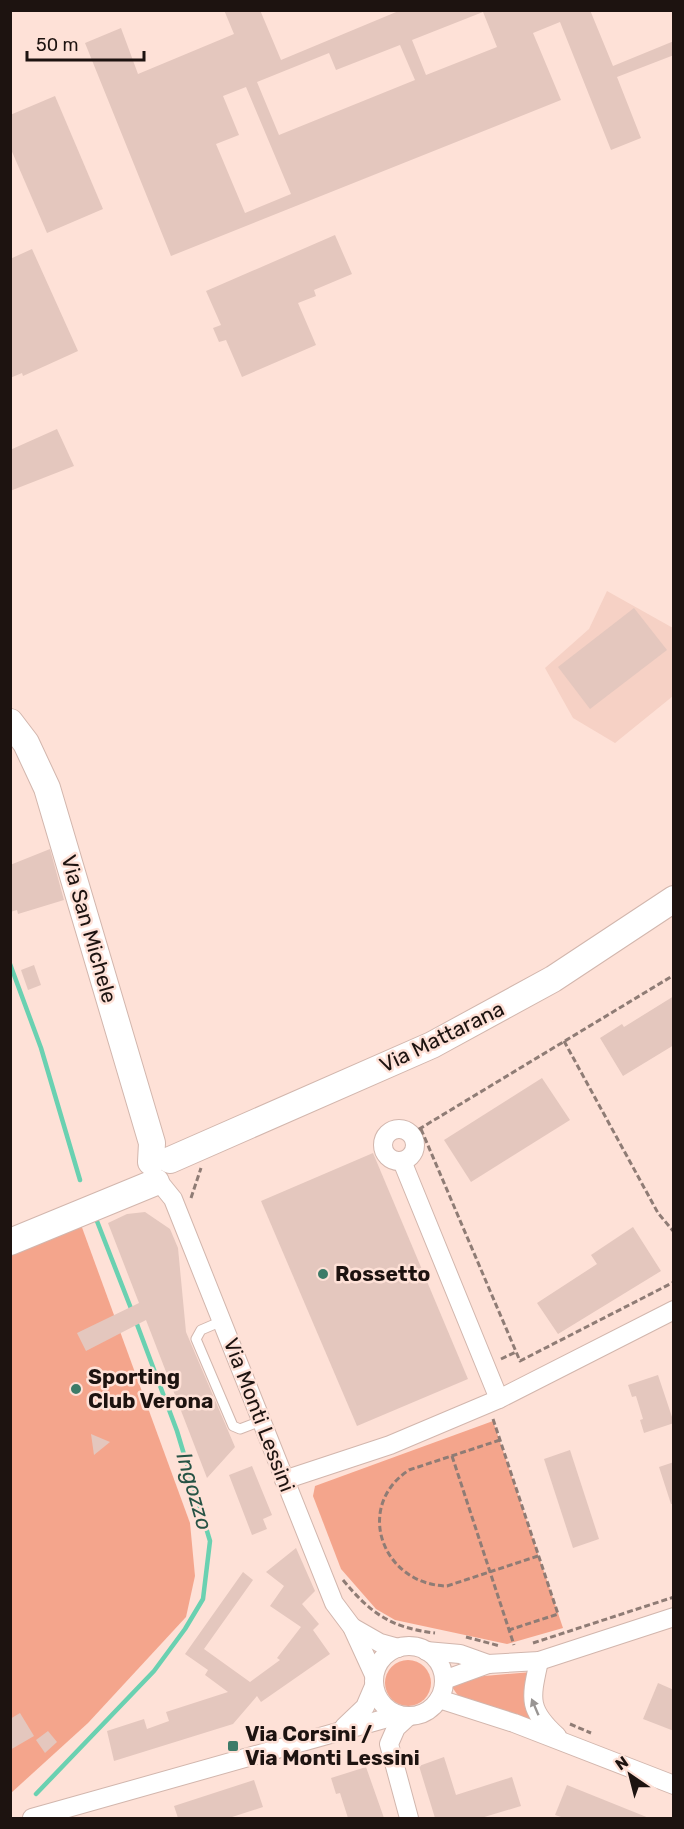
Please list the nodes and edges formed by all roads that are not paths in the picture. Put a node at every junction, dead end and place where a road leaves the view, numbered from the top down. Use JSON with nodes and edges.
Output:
{"nodes":[{"id":1,"x":10,"y":722,"type":"edge"},
{"id":2,"x":674,"y":899,"type":"edge"},
{"id":3,"x":402,"y":1161,"type":"junction"},
{"id":4,"x":164,"y":1174,"type":"junction"},
{"id":5,"x":10,"y":1242,"type":"edge"},
{"id":6,"x":674,"y":1310,"type":"edge"},
{"id":7,"x":222,"y":1321,"type":"junction"},
{"id":8,"x":493,"y":1401,"type":"junction"},
{"id":9,"x":261,"y":1421,"type":"junction"},
{"id":10,"x":284,"y":1479,"type":"junction"},
{"id":11,"x":674,"y":1617,"type":"edge"},
{"id":12,"x":352,"y":1627,"type":"junction"},
{"id":13,"x":398,"y":1648,"type":"junction"},
{"id":14,"x":426,"y":1651,"type":"junction"},
{"id":15,"x":539,"y":1661,"type":"junction"},
{"id":16,"x":488,"y":1664,"type":"junction"},
{"id":17,"x":444,"y":1680,"type":"junction"},
{"id":18,"x":374,"y":1681,"type":"junction"},
{"id":19,"x":439,"y":1699,"type":"junction"},
{"id":20,"x":403,"y":1715,"type":"junction"},
{"id":21,"x":343,"y":1728,"type":"junction"},
{"id":22,"x":565,"y":1743,"type":"junction"},
{"id":23,"x":674,"y":1785,"type":"edge"},
{"id":24,"x":32,"y":1818,"type":"edge"},
{"id":25,"x":409,"y":1818,"type":"edge"}],
"edges":[{"from":1,"to":4,"type":"street","name":"Via San Michele"},
{"from":2,"to":4,"type":"street","name":"Via Mattarana"},
{"from":3,"to":3,"type":"street"},
{"from":3,"to":8,"type":"street"},
{"from":4,"to":5,"type":"street"},
{"from":4,"to":7,"type":"street","name":"Via Monti Lessini"},
{"from":6,"to":8,"type":"street"},
{"from":7,"to":9,"type":"street","name":"Via Monti Lessini"},
{"from":7,"to":9,"type":"lane"},
{"from":8,"to":10,"type":"street"},
{"from":9,"to":10,"type":"street","name":"Via Monti Lessini"},
{"from":10,"to":12,"type":"street","name":"Via Monti Lessini"},
{"from":11,"to":15,"type":"street"},
{"from":12,"to":13,"type":"street","name":"Via Monti Lessini"},
{"from":12,"to":18,"type":"street","name":"Via Monti Lessini"},
{"from":13,"to":14,"type":"street"},
{"from":13,"to":18,"type":"street"},
{"from":14,"to":16,"type":"street"},
{"from":14,"to":17,"type":"street"},
{"from":15,"to":16,"type":"street"},
{"from":22,"to":15,"type":"street","one_way":true},
{"from":16,"to":17,"type":"street"},
{"from":17,"to":19,"type":"street"},
{"from":18,"to":20,"type":"street"},
{"from":18,"to":21,"type":"street"},
{"from":19,"to":20,"type":"street"},
{"from":19,"to":22,"type":"street"},
{"from":20,"to":21,"type":"street"},
{"from":20,"to":25,"type":"street"},
{"from":21,"to":24,"type":"street"},
{"from":22,"to":23,"type":"street"}]}
